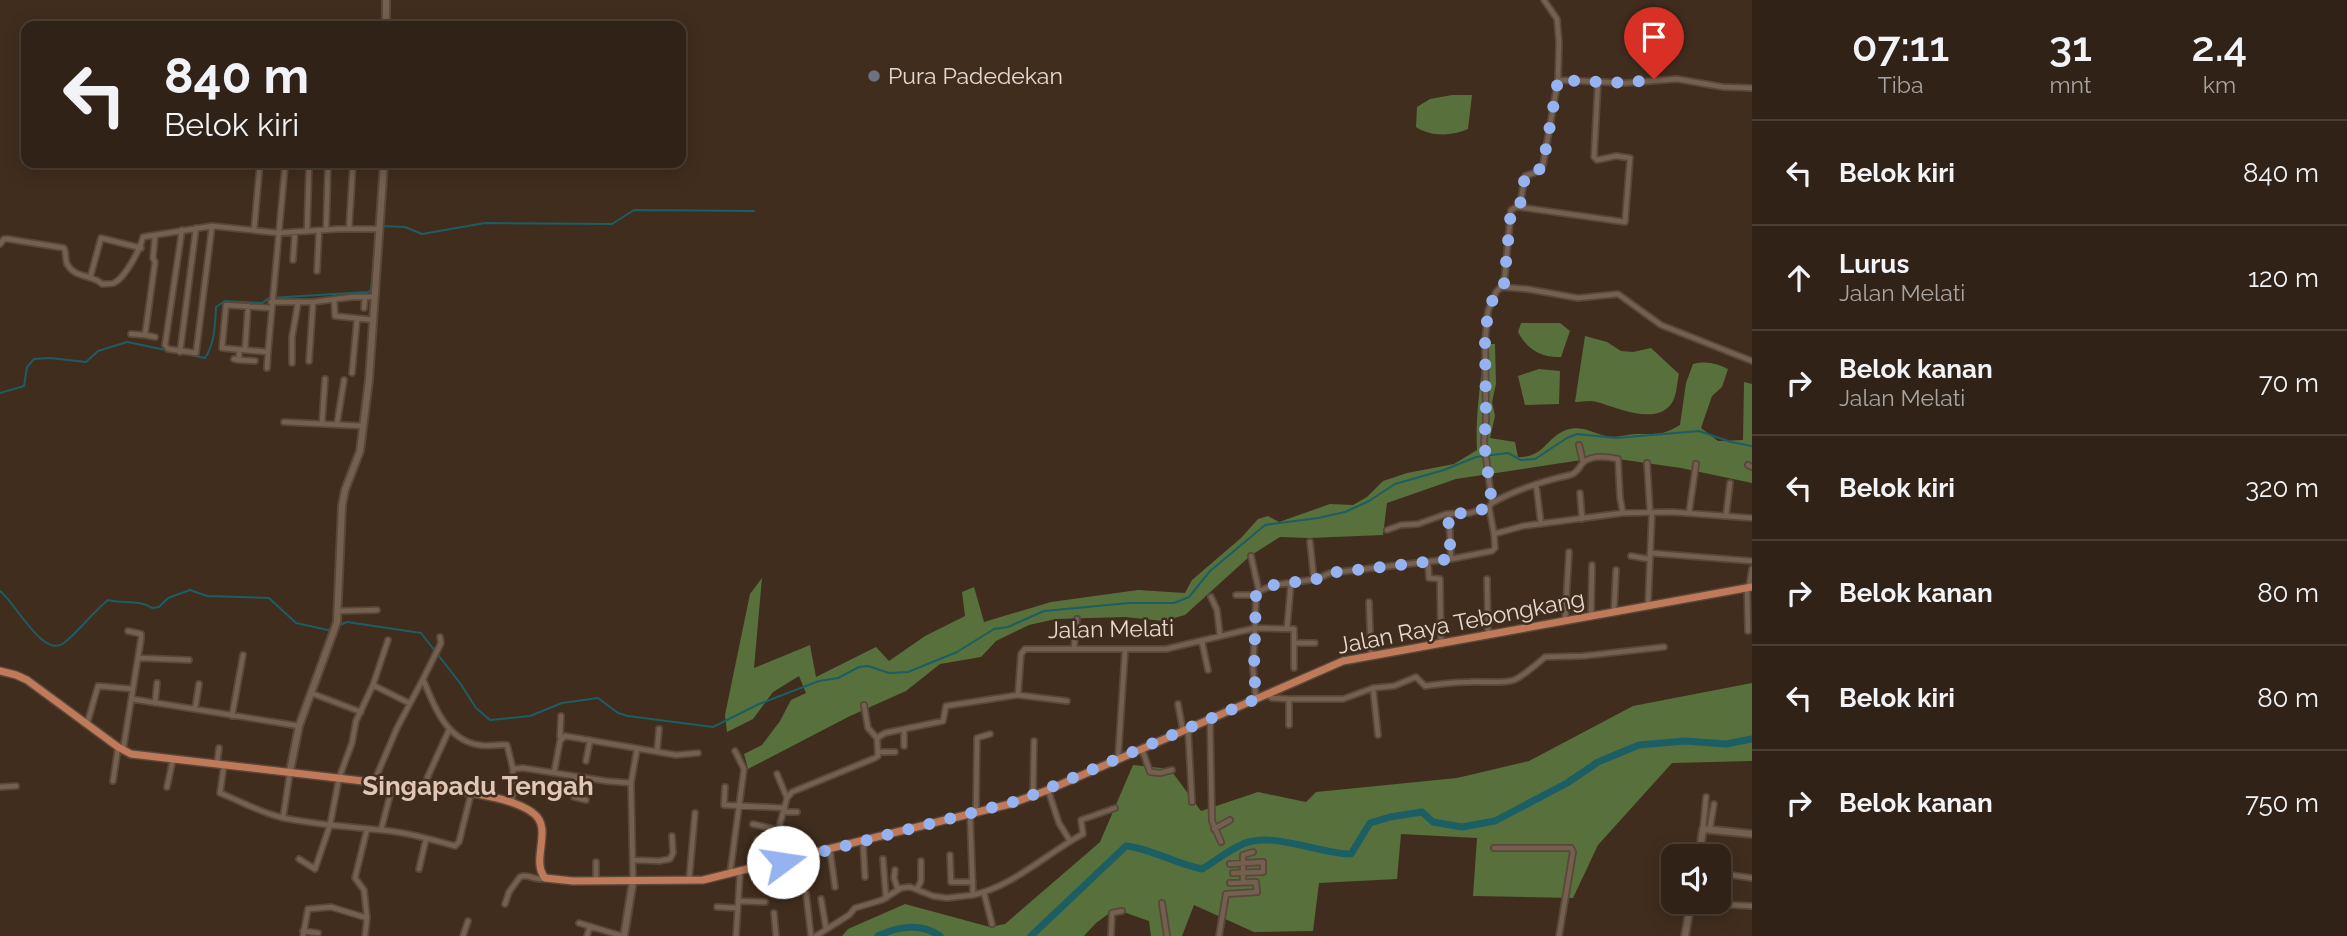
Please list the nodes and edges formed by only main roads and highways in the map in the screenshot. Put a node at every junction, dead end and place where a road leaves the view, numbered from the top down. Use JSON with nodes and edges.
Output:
{"nodes":[{"id":1,"x":386,"y":0,"type":"edge"},
{"id":2,"x":386,"y":21,"type":"edge"},
{"id":3,"x":384,"y":168,"type":"edge"},
{"id":4,"x":1749,"y":588,"type":"edge"},
{"id":5,"x":0,"y":671,"type":"edge"},
{"id":6,"x":290,"y":771,"type":"junction"},
{"id":7,"x":1752,"y":834,"type":"edge"},
{"id":8,"x":1703,"y":844,"type":"edge"},
{"id":9,"x":633,"y":881,"type":"junction"},
{"id":10,"x":1689,"y":914,"type":"edge"},
{"id":11,"x":623,"y":936,"type":"edge"},
{"id":12,"x":1685,"y":936,"type":"edge"}],
"edges":[{"from":1,"to":2,"type":"main road"},
{"from":3,"to":6,"type":"main road"},
{"from":4,"to":9,"type":"main road","name":"Jalan Raya Tebongkang"},
{"from":5,"to":6,"type":"main road"},
{"from":6,"to":9,"type":"main road","name":"Jalan Raya Tebongkang"},
{"from":7,"to":8,"type":"main road"},
{"from":9,"to":11,"type":"main road"},
{"from":10,"to":12,"type":"main road"}]}
